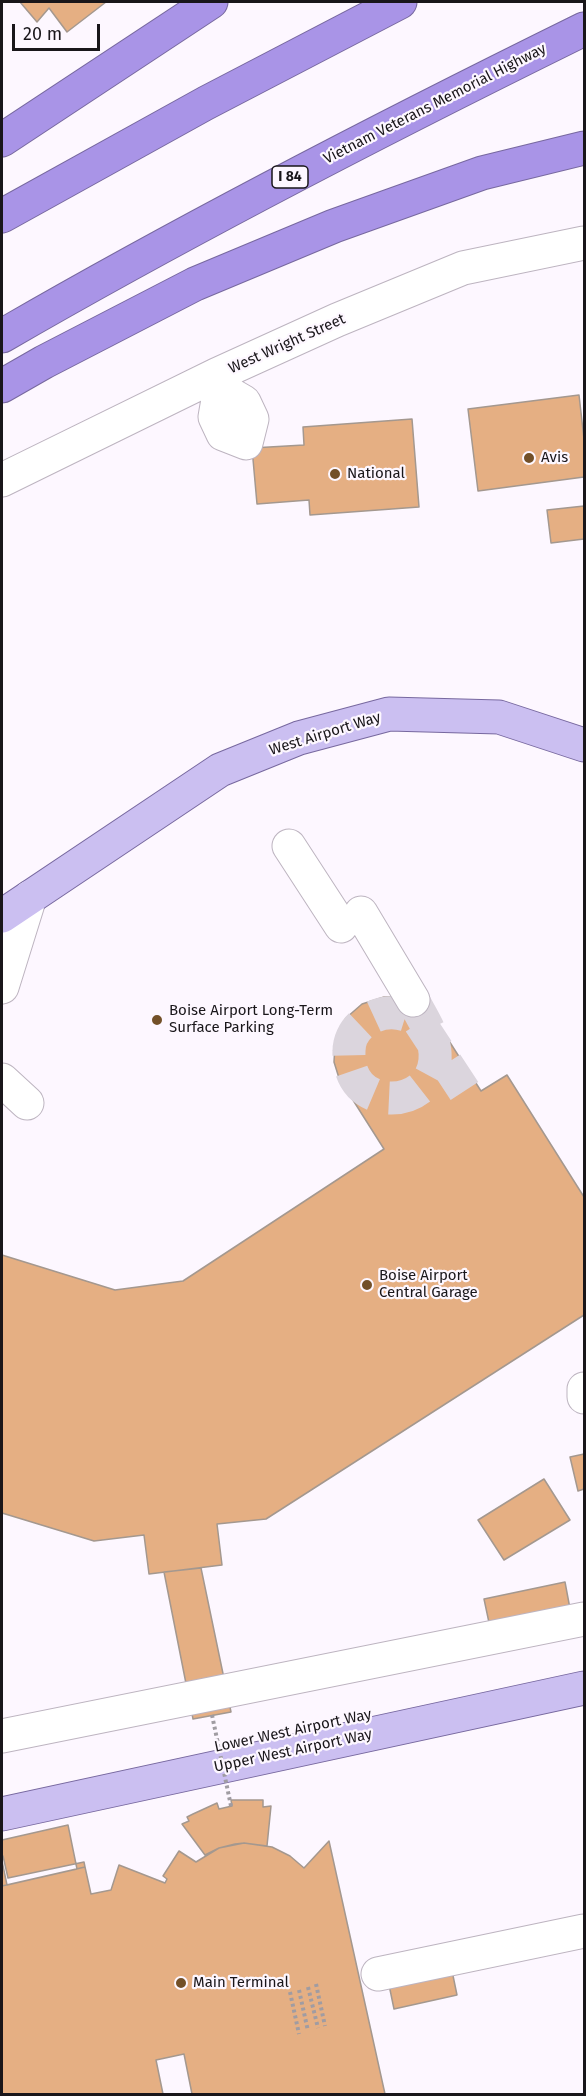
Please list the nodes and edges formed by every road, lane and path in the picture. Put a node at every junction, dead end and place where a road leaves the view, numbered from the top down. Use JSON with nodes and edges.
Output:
{"nodes":[{"id":1,"x":211,"y":2,"type":"edge"},
{"id":2,"x":400,"y":2,"type":"edge"},
{"id":3,"x":585,"y":29,"type":"edge"},
{"id":4,"x":2,"y":140,"type":"edge"},
{"id":5,"x":585,"y":148,"type":"edge"},
{"id":6,"x":2,"y":216,"type":"edge"},
{"id":7,"x":585,"y":243,"type":"edge"},
{"id":8,"x":2,"y":336,"type":"edge"},
{"id":9,"x":2,"y":386,"type":"edge"},
{"id":10,"x":2,"y":480,"type":"edge"},
{"id":11,"x":585,"y":745,"type":"edge"},
{"id":12,"x":289,"y":846,"type":"dead end"},
{"id":13,"x":30,"y":897,"type":"junction"},
{"id":14,"x":2,"y":916,"type":"edge"},
{"id":15,"x":2,"y":987,"type":"edge"},
{"id":16,"x":413,"y":1000,"type":"tunnel mouth"},
{"id":17,"x":2,"y":1080,"type":"edge"},
{"id":18,"x":27,"y":1103,"type":"dead end"},
{"id":19,"x":585,"y":1389,"type":"edge"},
{"id":20,"x":585,"y":1397,"type":"edge"},
{"id":21,"x":585,"y":1619,"type":"edge"},
{"id":22,"x":585,"y":1670,"type":"edge"},
{"id":23,"x":585,"y":1688,"type":"edge"},
{"id":24,"x":212,"y":1715,"type":"dead end"},
{"id":25,"x":2,"y":1736,"type":"edge"},
{"id":26,"x":223,"y":1766,"type":"junction"},
{"id":27,"x":2,"y":1791,"type":"edge"},
{"id":28,"x":231,"y":1806,"type":"dead end"},
{"id":29,"x":2,"y":1814,"type":"edge"},
{"id":30,"x":585,"y":1931,"type":"edge"},
{"id":31,"x":378,"y":1974,"type":"dead end"},
{"id":32,"x":316,"y":1984,"type":"dead end"},
{"id":33,"x":308,"y":1987,"type":"dead end"},
{"id":34,"x":299,"y":1990,"type":"dead end"},
{"id":35,"x":291,"y":1992,"type":"dead end"},
{"id":36,"x":325,"y":2026,"type":"dead end"},
{"id":37,"x":318,"y":2028,"type":"dead end"},
{"id":38,"x":308,"y":2031,"type":"dead end"},
{"id":39,"x":299,"y":2034,"type":"dead end"}],
"edges":[{"from":1,"to":4,"type":"highway"},
{"from":2,"to":6,"type":"highway"},
{"from":3,"to":8,"type":"highway","name":"Vietnam Veterans Memorial Highway","number":"I 84"},
{"from":5,"to":9,"type":"highway"},
{"from":7,"to":10,"type":"street","name":"West Wright Street"},
{"from":11,"to":13,"type":"main road","name":"West Airport Way"},
{"from":12,"to":16,"type":"street"},
{"from":13,"to":14,"type":"main road","name":"West Airport Way"},
{"from":13,"to":15,"type":"street"},
{"from":17,"to":18,"type":"street"},
{"from":19,"to":20,"type":"street"},
{"from":21,"to":25,"type":"street"},
{"from":22,"to":27,"type":"main road","name":"Lower West Airport Way"},
{"from":23,"to":26,"type":"main road","name":"Upper West Airport Way"},
{"from":24,"to":26,"type":"path","bridge":true},
{"from":26,"to":28,"type":"path","bridge":true},
{"from":26,"to":29,"type":"main road","name":"Upper West Airport Way"},
{"from":30,"to":31,"type":"street"},
{"from":32,"to":36,"type":"path"},
{"from":33,"to":37,"type":"path"},
{"from":34,"to":38,"type":"path"},
{"from":35,"to":39,"type":"path"}]}
